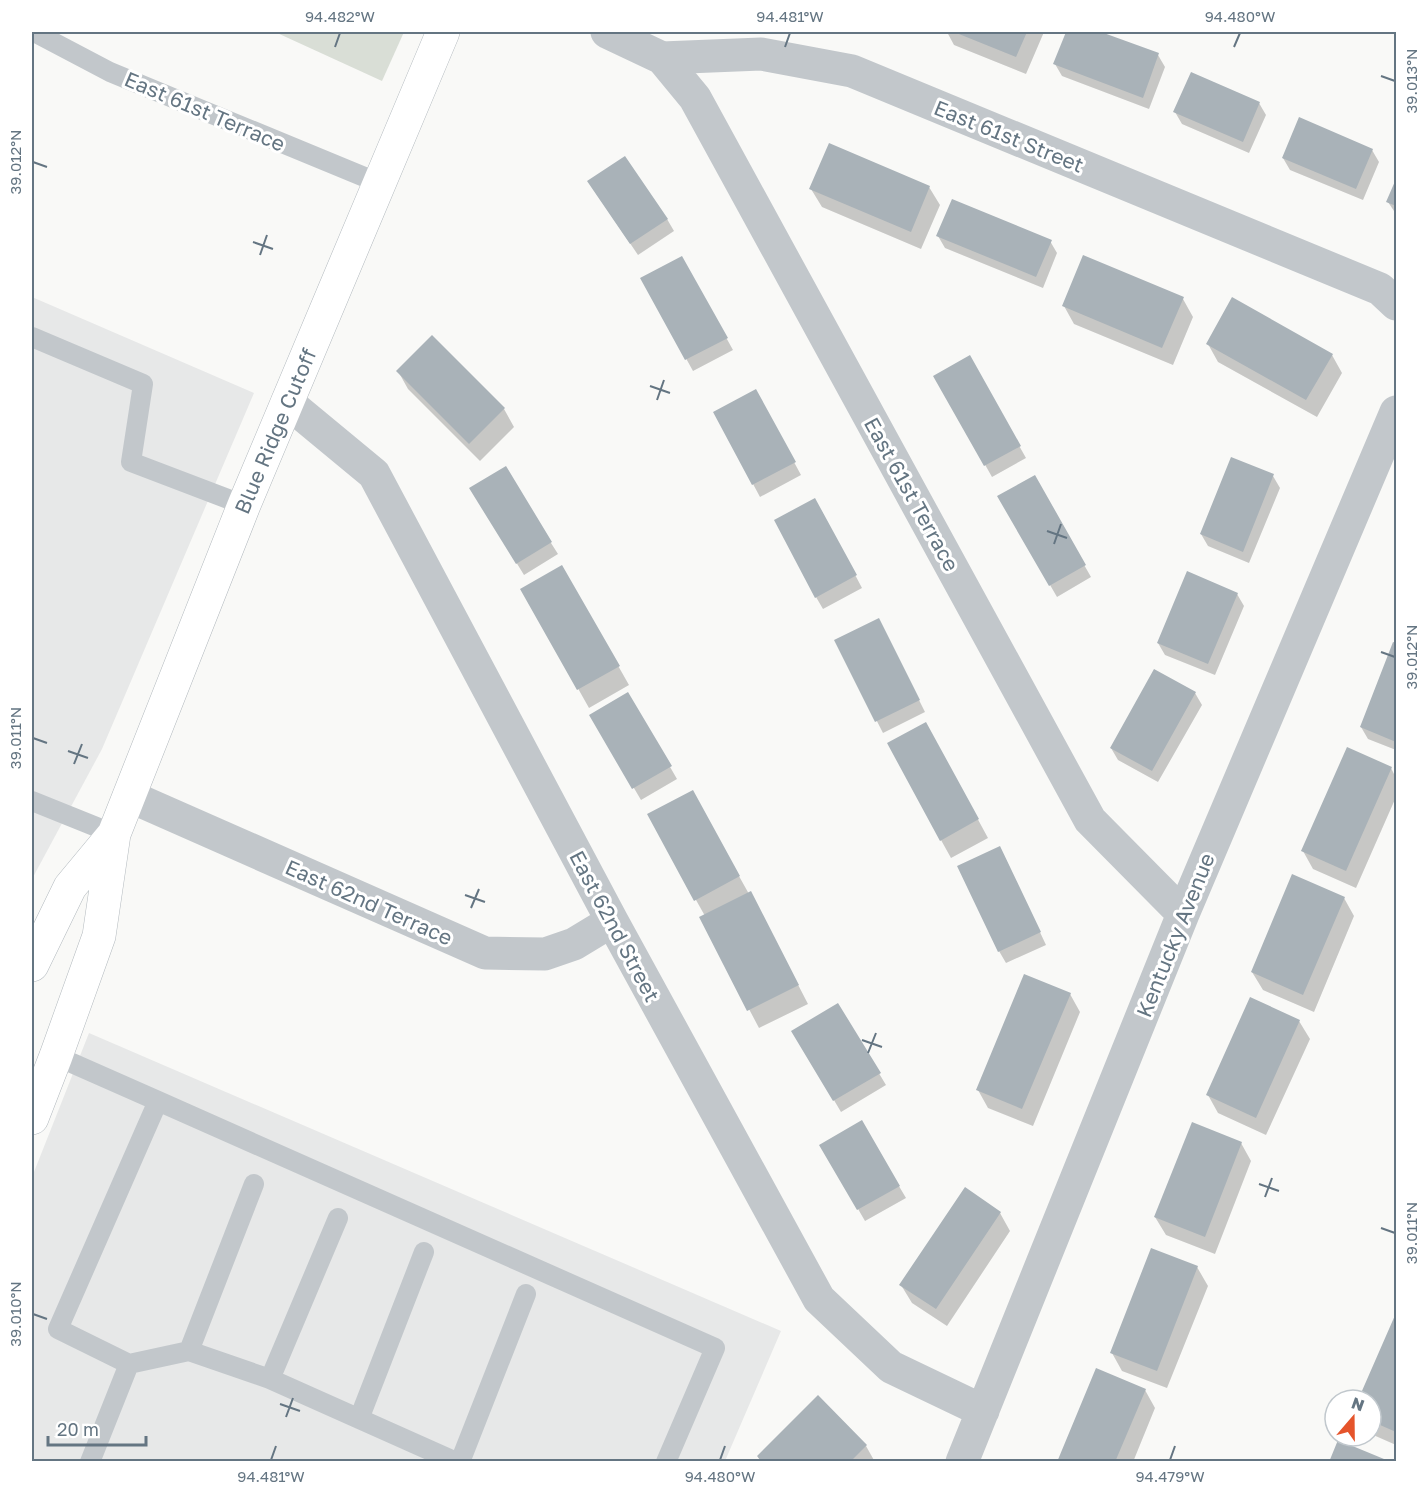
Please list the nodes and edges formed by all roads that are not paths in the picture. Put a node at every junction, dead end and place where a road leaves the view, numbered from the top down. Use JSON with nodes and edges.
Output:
{"nodes":[{"id":1,"x":34,"y":32,"type":"edge"},
{"id":2,"x":443,"y":32,"type":"edge"},
{"id":3,"x":607,"y":32,"type":"edge"},
{"id":4,"x":662,"y":58,"type":"junction"},
{"id":5,"x":379,"y":183,"type":"junction"},
{"id":6,"x":1396,"y":304,"type":"edge"},
{"id":7,"x":32,"y":337,"type":"edge"},
{"id":8,"x":287,"y":402,"type":"junction"},
{"id":9,"x":1396,"y":412,"type":"edge"},
{"id":10,"x":244,"y":505,"type":"junction"},
{"id":11,"x":129,"y":796,"type":"junction"},
{"id":12,"x":32,"y":801,"type":"edge"},
{"id":13,"x":114,"y":834,"type":"junction"},
{"id":14,"x":1183,"y":914,"type":"junction"},
{"id":15,"x":612,"y":921,"type":"junction"},
{"id":16,"x":32,"y":965,"type":"edge"},
{"id":17,"x":56,"y":1056,"type":"junction"},
{"id":18,"x":158,"y":1101,"type":"junction"},
{"id":19,"x":32,"y":1118,"type":"edge"},
{"id":20,"x":254,"y":1184,"type":"dead end"},
{"id":21,"x":338,"y":1218,"type":"dead end"},
{"id":22,"x":424,"y":1252,"type":"dead end"},
{"id":23,"x":526,"y":1294,"type":"dead end"},
{"id":24,"x":189,"y":1351,"type":"junction"},
{"id":25,"x":129,"y":1364,"type":"junction"},
{"id":26,"x":270,"y":1379,"type":"junction"},
{"id":27,"x":983,"y":1411,"type":"junction"},
{"id":28,"x":358,"y":1419,"type":"junction"},
{"id":29,"x":90,"y":1461,"type":"edge"},
{"id":30,"x":458,"y":1461,"type":"edge"},
{"id":31,"x":666,"y":1461,"type":"edge"},
{"id":32,"x":962,"y":1461,"type":"edge"}],
"edges":[{"from":1,"to":5,"type":"lane","name":"East 61st Terrace"},
{"from":2,"to":5,"type":"main road","name":"Blue Ridge Cutoff"},
{"from":3,"to":4,"type":"street","name":"East 61st Street"},
{"from":4,"to":6,"type":"street","name":"East 61st Street"},
{"from":4,"to":14,"type":"street","name":"East 61st Terrace"},
{"from":5,"to":8,"type":"main road","name":"Blue Ridge Cutoff"},
{"from":7,"to":10,"type":"lane"},
{"from":8,"to":10,"type":"main road","name":"Blue Ridge Cutoff"},
{"from":8,"to":15,"type":"street","name":"East 62nd Street"},
{"from":9,"to":14,"type":"street","name":"Kentucky Avenue"},
{"from":10,"to":11,"type":"main road","name":"Blue Ridge Cutoff"},
{"from":11,"to":13,"type":"main road","name":"Blue Ridge Cutoff"},
{"from":11,"to":15,"type":"street","name":"East 62nd Terrace"},
{"from":12,"to":13,"type":"lane"},
{"from":13,"to":16,"type":"main road","name":"Blue Ridge Cutoff"},
{"from":13,"to":17,"type":"main road","name":"Blue Ridge Cutoff"},
{"from":14,"to":27,"type":"street","name":"Kentucky Avenue"},
{"from":15,"to":27,"type":"street","name":"East 62nd Street"},
{"from":17,"to":18,"type":"lane"},
{"from":17,"to":19,"type":"main road","name":"Blue Ridge Cutoff"},
{"from":18,"to":25,"type":"lane"},
{"from":18,"to":31,"type":"lane"},
{"from":20,"to":24,"type":"lane"},
{"from":21,"to":26,"type":"lane"},
{"from":22,"to":28,"type":"lane"},
{"from":23,"to":30,"type":"lane"},
{"from":24,"to":25,"type":"lane"},
{"from":24,"to":26,"type":"lane"},
{"from":25,"to":29,"type":"lane"},
{"from":26,"to":28,"type":"lane"},
{"from":27,"to":32,"type":"street","name":"Kentucky Avenue"},
{"from":28,"to":30,"type":"lane"}]}
